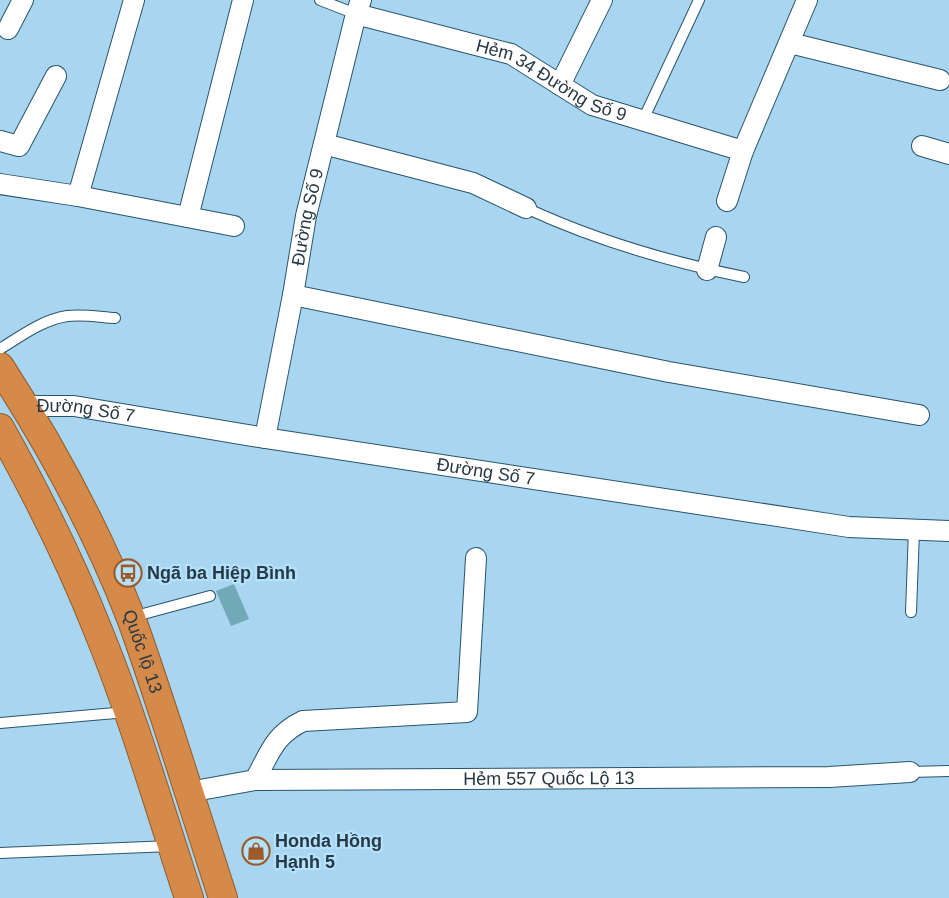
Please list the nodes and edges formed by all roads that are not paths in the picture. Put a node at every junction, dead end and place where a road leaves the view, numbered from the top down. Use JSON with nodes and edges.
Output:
{"nodes":[{"id":1,"x":23,"y":0,"type":"edge"},
{"id":2,"x":134,"y":0,"type":"edge"},
{"id":3,"x":242,"y":0,"type":"edge"},
{"id":4,"x":320,"y":0,"type":"edge"},
{"id":5,"x":602,"y":0,"type":"edge"},
{"id":6,"x":699,"y":0,"type":"edge"},
{"id":7,"x":807,"y":0,"type":"edge"},
{"id":8,"x":359,"y":7,"type":"edge"},
{"id":9,"x":8,"y":29,"type":"dead end"},
{"id":10,"x":790,"y":43,"type":"junction"},
{"id":11,"x":56,"y":76,"type":"dead end"},
{"id":12,"x":940,"y":80,"type":"dead end"},
{"id":13,"x":560,"y":85,"type":"junction"},
{"id":14,"x":643,"y":120,"type":"junction"},
{"id":15,"x":0,"y":141,"type":"edge"},
{"id":16,"x":324,"y":144,"type":"junction"},
{"id":17,"x":922,"y":146,"type":"dead end"},
{"id":18,"x":743,"y":152,"type":"junction"},
{"id":19,"x":949,"y":154,"type":"edge"},
{"id":20,"x":0,"y":184,"type":"edge"},
{"id":21,"x":78,"y":196,"type":"junction"},
{"id":22,"x":727,"y":201,"type":"dead end"},
{"id":23,"x":526,"y":208,"type":"joint"},
{"id":24,"x":188,"y":217,"type":"junction"},
{"id":25,"x":234,"y":226,"type":"dead end"},
{"id":26,"x":716,"y":238,"type":"dead end"},
{"id":27,"x":707,"y":270,"type":"junction"},
{"id":28,"x":744,"y":277,"type":"dead end"},
{"id":29,"x":293,"y":295,"type":"junction"},
{"id":30,"x":115,"y":318,"type":"dead end"},
{"id":31,"x":0,"y":350,"type":"edge"},
{"id":32,"x":0,"y":367,"type":"edge"},
{"id":33,"x":25,"y":406,"type":"junction"},
{"id":34,"x":919,"y":415,"type":"dead end"},
{"id":35,"x":2,"y":437,"type":"edge"},
{"id":36,"x":265,"y":438,"type":"junction"},
{"id":37,"x":914,"y":530,"type":"junction"},
{"id":38,"x":949,"y":531,"type":"edge"},
{"id":39,"x":476,"y":558,"type":"dead end"},
{"id":40,"x":210,"y":596,"type":"dead end"},
{"id":41,"x":911,"y":612,"type":"dead end"},
{"id":42,"x":131,"y":618,"type":"junction"},
{"id":43,"x":128,"y":712,"type":"junction"},
{"id":44,"x":0,"y":723,"type":"edge"},
{"id":45,"x":949,"y":771,"type":"edge"},
{"id":46,"x":910,"y":772,"type":"joint"},
{"id":47,"x":255,"y":780,"type":"junction"},
{"id":48,"x":189,"y":792,"type":"junction"},
{"id":49,"x":172,"y":846,"type":"junction"},
{"id":50,"x":0,"y":853,"type":"edge"},
{"id":51,"x":189,"y":898,"type":"edge"},
{"id":52,"x":223,"y":898,"type":"edge"}],
"edges":[{"from":1,"to":9,"type":"street"},
{"from":2,"to":21,"type":"street"},
{"from":3,"to":24,"type":"street"},
{"from":4,"to":8,"type":"lane"},
{"from":5,"to":13,"type":"street"},
{"from":6,"to":14,"type":"lane"},
{"from":7,"to":10,"type":"street"},
{"from":8,"to":13,"type":"street","name":"Hẻm 34 Đường Số 9"},
{"from":8,"to":16,"type":"street","name":"Đường Số 9"},
{"from":10,"to":12,"type":"street"},
{"from":10,"to":18,"type":"street"},
{"from":11,"to":15,"type":"street"},
{"from":13,"to":14,"type":"street","name":"Hẻm 34 Đường Số 9"},
{"from":14,"to":18,"type":"street","name":"Hẻm 34 Đường Số 9"},
{"from":16,"to":23,"type":"street"},
{"from":16,"to":29,"type":"street","name":"Đường Số 9"},
{"from":17,"to":19,"type":"street"},
{"from":18,"to":22,"type":"street"},
{"from":20,"to":21,"type":"street"},
{"from":21,"to":24,"type":"street"},
{"from":23,"to":27,"type":"lane"},
{"from":24,"to":25,"type":"street"},
{"from":26,"to":27,"type":"street"},
{"from":27,"to":28,"type":"lane"},
{"from":29,"to":34,"type":"street"},
{"from":29,"to":36,"type":"street","name":"Đường Số 9"},
{"from":30,"to":31,"type":"lane"},
{"from":32,"to":33,"type":"highway","name":"Quốc lộ 13"},
{"from":33,"to":36,"type":"street","name":"Đường Số 7"},
{"from":33,"to":42,"type":"highway","name":"Quốc lộ 13"},
{"from":35,"to":43,"type":"highway","name":"Quốc lộ 13"},
{"from":36,"to":37,"type":"street","name":"Đường Số 7"},
{"from":37,"to":38,"type":"street","name":"Đường Số 7"},
{"from":37,"to":41,"type":"lane"},
{"from":39,"to":47,"type":"street"},
{"from":40,"to":42,"type":"lane"},
{"from":42,"to":48,"type":"highway","name":"Quốc lộ 13"},
{"from":43,"to":44,"type":"lane"},
{"from":43,"to":49,"type":"highway","name":"Quốc lộ 13"},
{"from":45,"to":46,"type":"lane"},
{"from":46,"to":47,"type":"street","name":"Hẻm 557 Quốc Lộ 13"},
{"from":47,"to":48,"type":"street","name":"Hẻm 557 Quốc Lộ 13"},
{"from":48,"to":52,"type":"highway","name":"Quốc lộ 13"},
{"from":49,"to":50,"type":"lane"},
{"from":49,"to":51,"type":"highway","name":"Quốc lộ 13"}]}
